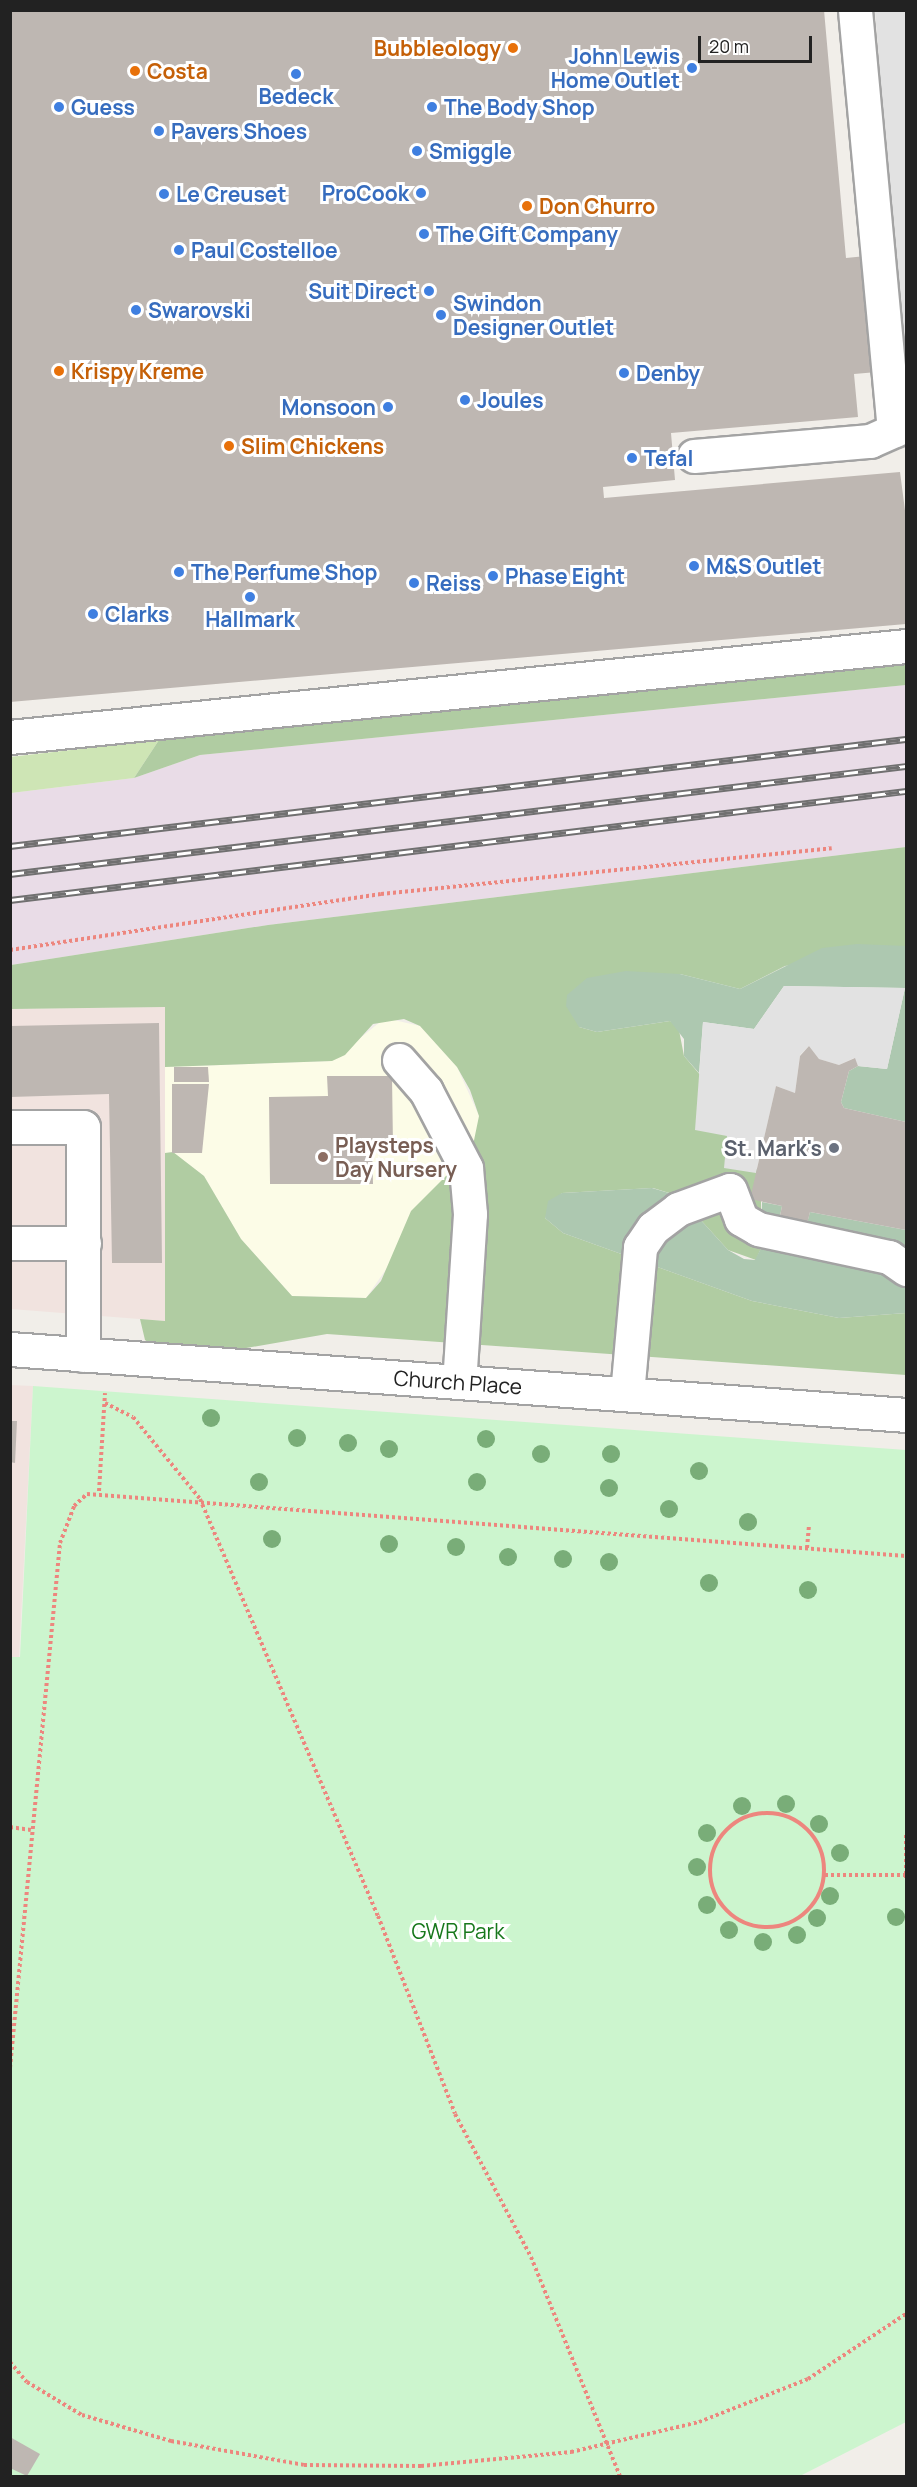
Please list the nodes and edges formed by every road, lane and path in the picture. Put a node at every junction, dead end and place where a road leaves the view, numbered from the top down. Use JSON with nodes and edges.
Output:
{"nodes":[{"id":1,"x":855,"y":10,"type":"edge"},
{"id":2,"x":900,"y":427,"type":"edge"},
{"id":3,"x":694,"y":456,"type":"dead end"},
{"id":4,"x":906,"y":646,"type":"edge"},
{"id":5,"x":10,"y":737,"type":"edge"},
{"id":6,"x":832,"y":848,"type":"dead end"},
{"id":7,"x":10,"y":950,"type":"edge"},
{"id":8,"x":399,"y":1060,"type":"dead end"},
{"id":9,"x":10,"y":1127,"type":"edge"},
{"id":10,"x":10,"y":1243,"type":"edge"},
{"id":11,"x":84,"y":1243,"type":"junction"},
{"id":12,"x":906,"y":1269,"type":"edge"},
{"id":13,"x":10,"y":1348,"type":"edge"},
{"id":14,"x":95,"y":1356,"type":"junction"},
{"id":15,"x":459,"y":1382,"type":"junction"},
{"id":16,"x":627,"y":1394,"type":"junction"},
{"id":17,"x":105,"y":1402,"type":"junction"},
{"id":18,"x":906,"y":1415,"type":"edge"},
{"id":19,"x":99,"y":1491,"type":"junction"},
{"id":20,"x":200,"y":1499,"type":"junction"},
{"id":21,"x":809,"y":1526,"type":"dead end"},
{"id":22,"x":807,"y":1548,"type":"junction"},
{"id":23,"x":906,"y":1556,"type":"edge"},
{"id":24,"x":10,"y":1827,"type":"edge"},
{"id":25,"x":31,"y":1830,"type":"junction"},
{"id":26,"x":906,"y":1835,"type":"edge"},
{"id":27,"x":825,"y":1875,"type":"junction"},
{"id":28,"x":906,"y":1877,"type":"edge"},
{"id":29,"x":10,"y":2068,"type":"edge"},
{"id":30,"x":906,"y":2314,"type":"edge"},
{"id":31,"x":10,"y":2362,"type":"edge"},
{"id":32,"x":610,"y":2443,"type":"junction"},
{"id":33,"x":620,"y":2476,"type":"edge"}],
"edges":[{"from":1,"to":2,"type":"street"},
{"from":2,"to":3,"type":"street"},
{"from":4,"to":5,"type":"street"},
{"from":6,"to":7,"type":"path"},
{"from":8,"to":15,"type":"street"},
{"from":9,"to":11,"type":"street"},
{"from":10,"to":11,"type":"street"},
{"from":11,"to":14,"type":"street"},
{"from":12,"to":16,"type":"street"},
{"from":13,"to":14,"type":"street","name":"Church Place"},
{"from":14,"to":15,"type":"street","name":"Church Place"},
{"from":14,"to":17,"type":"path"},
{"from":15,"to":16,"type":"street","name":"Church Place"},
{"from":16,"to":18,"type":"street","name":"Church Place"},
{"from":17,"to":19,"type":"path"},
{"from":17,"to":20,"type":"path"},
{"from":19,"to":20,"type":"path"},
{"from":19,"to":25,"type":"path"},
{"from":20,"to":22,"type":"path"},
{"from":20,"to":32,"type":"path"},
{"from":21,"to":22,"type":"path"},
{"from":22,"to":23,"type":"path"},
{"from":24,"to":25,"type":"path"},
{"from":25,"to":29,"type":"path"},
{"from":26,"to":28,"type":"path"},
{"from":27,"to":27,"type":"path"},
{"from":27,"to":28,"type":"path"},
{"from":30,"to":32,"type":"path"},
{"from":31,"to":32,"type":"path"},
{"from":32,"to":33,"type":"path"}]}
